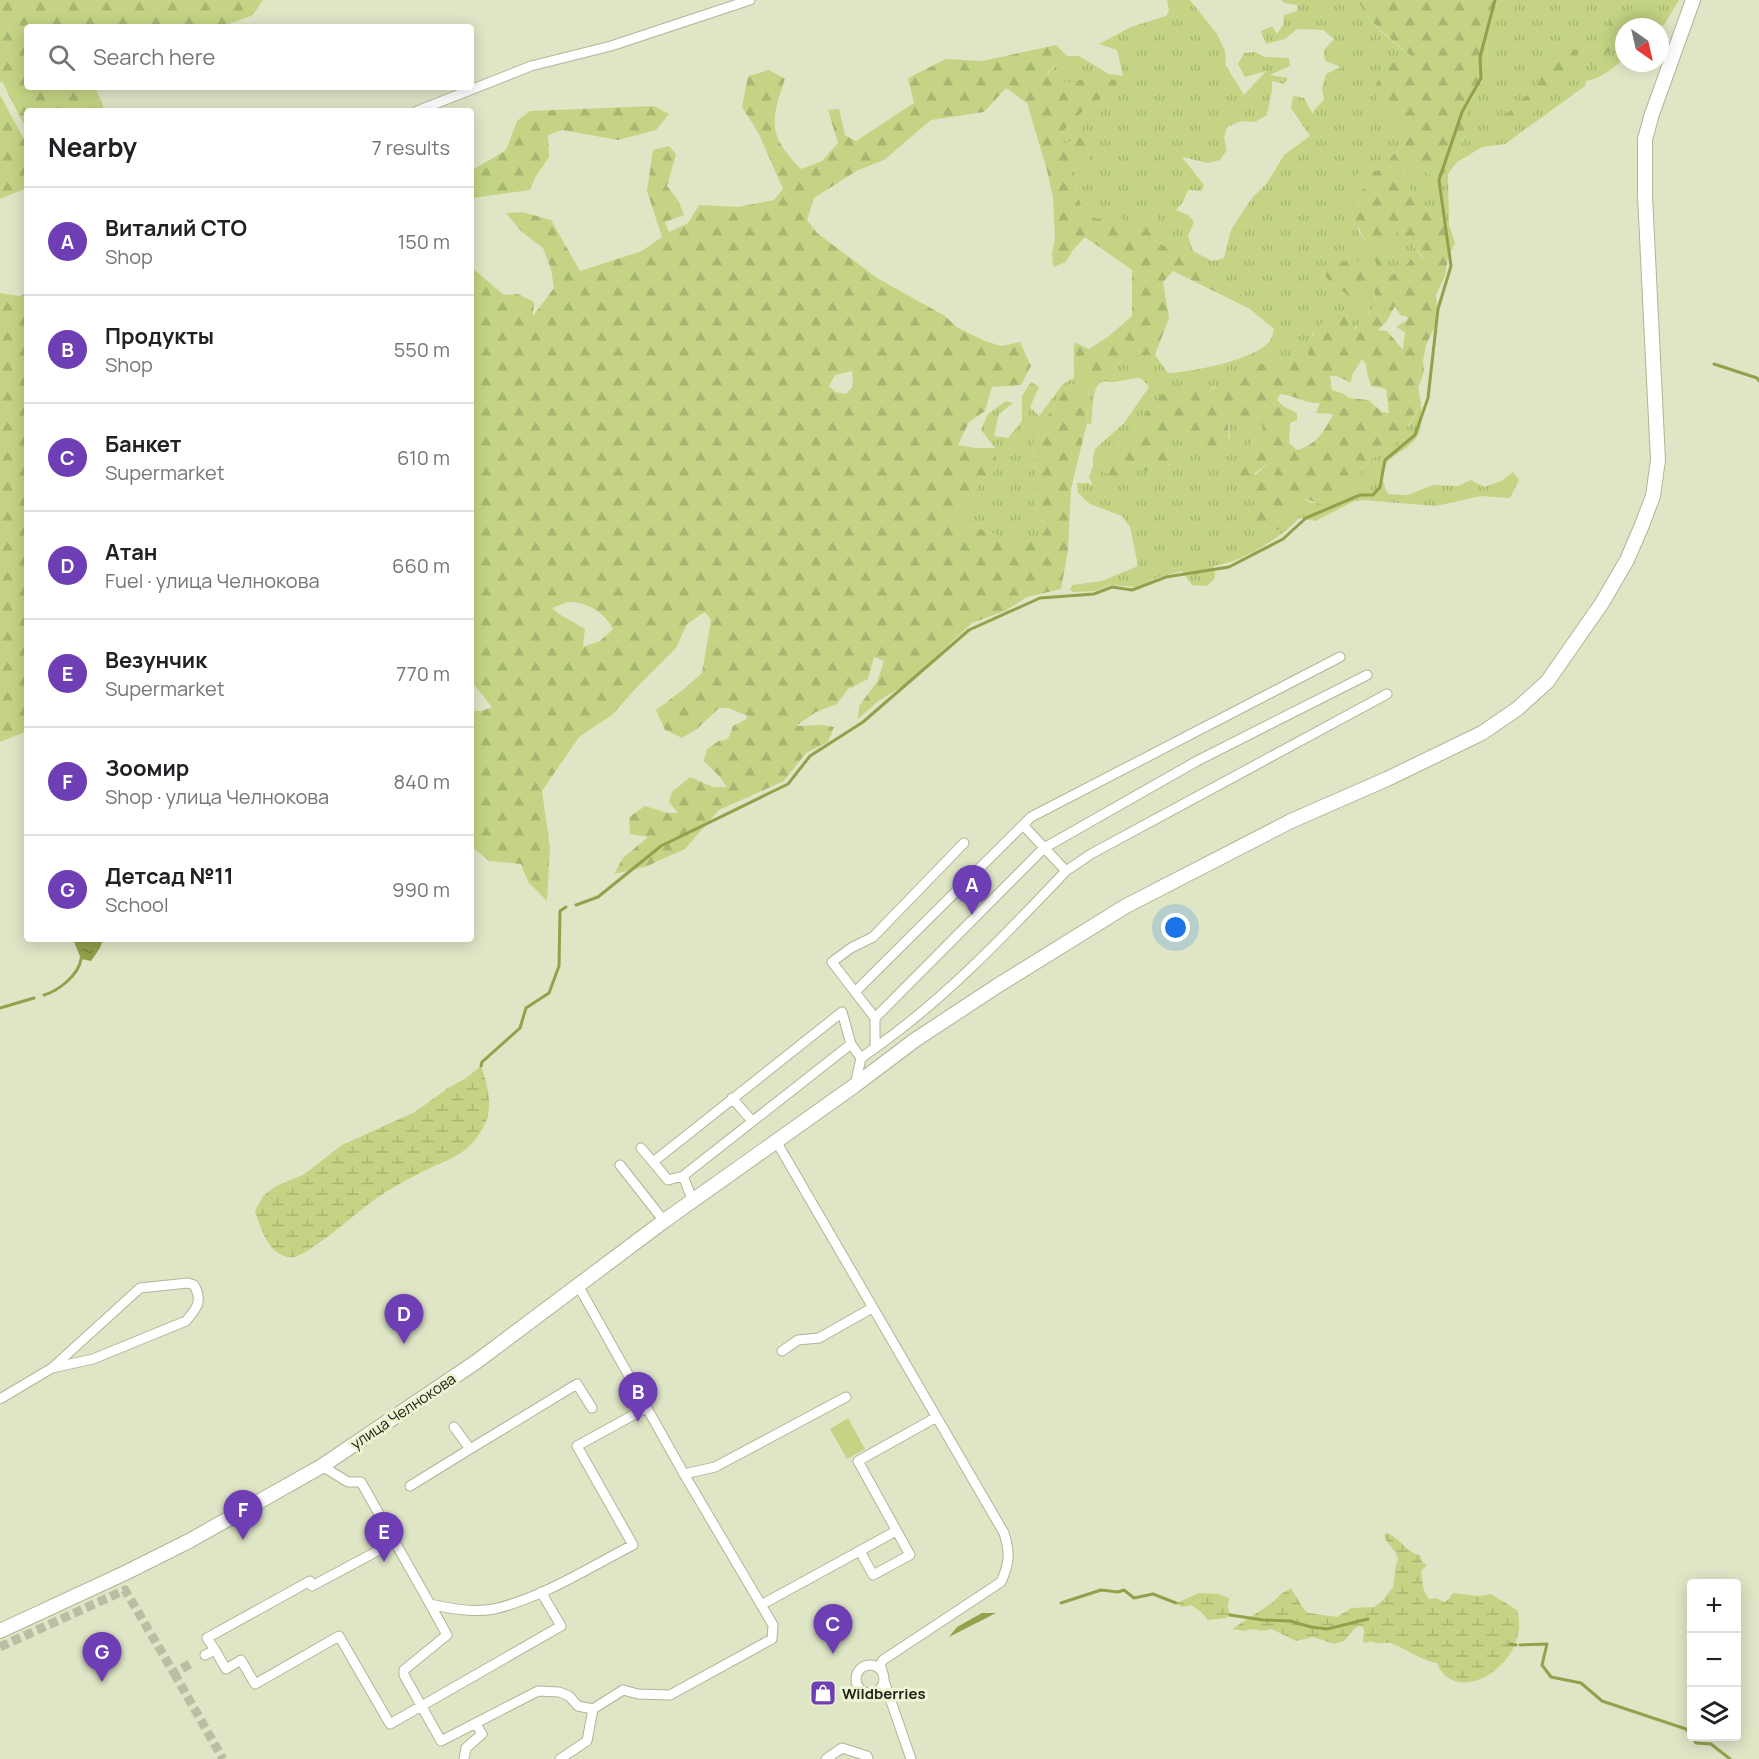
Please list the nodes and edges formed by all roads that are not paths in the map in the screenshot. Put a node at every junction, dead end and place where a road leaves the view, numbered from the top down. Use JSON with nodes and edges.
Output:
{"nodes":[{"id":1,"x":750,"y":0,"type":"edge"},
{"id":2,"x":1693,"y":0,"type":"edge"},
{"id":3,"x":474,"y":88,"type":"edge"},
{"id":4,"x":470,"y":90,"type":"edge"},
{"id":5,"x":425,"y":108,"type":"edge"},
{"id":6,"x":1340,"y":657,"type":"dead end"},
{"id":7,"x":1367,"y":675,"type":"dead end"},
{"id":8,"x":1387,"y":694,"type":"dead end"},
{"id":9,"x":1023,"y":825,"type":"junction"},
{"id":10,"x":964,"y":843,"type":"dead end"},
{"id":11,"x":1044,"y":848,"type":"junction"},
{"id":12,"x":1066,"y":871,"type":"junction"},
{"id":13,"x":855,"y":992,"type":"junction"},
{"id":14,"x":875,"y":1018,"type":"junction"},
{"id":15,"x":851,"y":1044,"type":"junction"},
{"id":16,"x":875,"y":1048,"type":"junction"},
{"id":17,"x":861,"y":1058,"type":"junction"},
{"id":18,"x":854,"y":1086,"type":"junction"},
{"id":19,"x":732,"y":1098,"type":"junction"},
{"id":20,"x":752,"y":1121,"type":"junction"},
{"id":21,"x":776,"y":1141,"type":"junction"},
{"id":22,"x":641,"y":1148,"type":"dead end"},
{"id":23,"x":653,"y":1162,"type":"junction"},
{"id":24,"x":620,"y":1165,"type":"dead end"},
{"id":25,"x":683,"y":1176,"type":"junction"},
{"id":26,"x":693,"y":1201,"type":"junction"},
{"id":27,"x":664,"y":1221,"type":"junction"},
{"id":28,"x":579,"y":1287,"type":"junction"},
{"id":29,"x":872,"y":1308,"type":"junction"},
{"id":30,"x":782,"y":1351,"type":"dead end"},
{"id":31,"x":52,"y":1368,"type":"junction"},
{"id":32,"x":846,"y":1397,"type":"dead end"},
{"id":33,"x":0,"y":1399,"type":"edge"},
{"id":34,"x":592,"y":1407,"type":"dead end"},
{"id":35,"x":646,"y":1408,"type":"junction"},
{"id":36,"x":935,"y":1418,"type":"junction"},
{"id":37,"x":454,"y":1427,"type":"dead end"},
{"id":38,"x":470,"y":1449,"type":"junction"},
{"id":39,"x":322,"y":1466,"type":"junction"},
{"id":40,"x":684,"y":1474,"type":"junction"},
{"id":41,"x":410,"y":1486,"type":"dead end"},
{"id":42,"x":896,"y":1531,"type":"junction"},
{"id":43,"x":383,"y":1548,"type":"dead end"},
{"id":44,"x":860,"y":1551,"type":"junction"},
{"id":45,"x":541,"y":1592,"type":"junction"},
{"id":46,"x":430,"y":1604,"type":"junction"},
{"id":47,"x":761,"y":1605,"type":"junction"},
{"id":48,"x":0,"y":1631,"type":"edge"},
{"id":49,"x":215,"y":1650,"type":"junction"},
{"id":50,"x":206,"y":1655,"type":"dead end"},
{"id":51,"x":421,"y":1706,"type":"junction"},
{"id":52,"x":592,"y":1709,"type":"junction"},
{"id":53,"x":476,"y":1724,"type":"junction"},
{"id":54,"x":464,"y":1759,"type":"edge"},
{"id":55,"x":560,"y":1759,"type":"edge"},
{"id":56,"x":826,"y":1759,"type":"edge"},
{"id":57,"x":868,"y":1759,"type":"edge"},
{"id":58,"x":911,"y":1759,"type":"edge"}],
"edges":[{"from":1,"to":3,"type":"street"},
{"from":2,"to":18,"type":"main road","name":"улица Челнокова"},
{"from":4,"to":5,"type":"street"},
{"from":6,"to":9,"type":"street"},
{"from":7,"to":11,"type":"street"},
{"from":8,"to":12,"type":"street"},
{"from":9,"to":11,"type":"street"},
{"from":9,"to":13,"type":"street"},
{"from":10,"to":13,"type":"street"},
{"from":11,"to":12,"type":"street"},
{"from":11,"to":14,"type":"street"},
{"from":12,"to":16,"type":"street"},
{"from":13,"to":14,"type":"street"},
{"from":14,"to":16,"type":"street"},
{"from":15,"to":17,"type":"street"},
{"from":15,"to":19,"type":"street"},
{"from":15,"to":20,"type":"street"},
{"from":16,"to":17,"type":"street"},
{"from":17,"to":18,"type":"street"},
{"from":18,"to":21,"type":"main road","name":"улица Челнокова"},
{"from":19,"to":20,"type":"street"},
{"from":19,"to":23,"type":"street"},
{"from":20,"to":25,"type":"street"},
{"from":21,"to":26,"type":"main road","name":"улица Челнокова"},
{"from":21,"to":29,"type":"street"},
{"from":22,"to":23,"type":"street"},
{"from":23,"to":25,"type":"street"},
{"from":24,"to":27,"type":"street"},
{"from":25,"to":26,"type":"street"},
{"from":26,"to":27,"type":"main road","name":"улица Челнокова"},
{"from":27,"to":28,"type":"main road","name":"улица Челнокова"},
{"from":28,"to":35,"type":"street"},
{"from":28,"to":39,"type":"main road","name":"улица Челнокова"},
{"from":29,"to":30,"type":"street"},
{"from":29,"to":36,"type":"street"},
{"from":31,"to":31,"type":"street"},
{"from":31,"to":33,"type":"street"},
{"from":32,"to":40,"type":"street"},
{"from":34,"to":38,"type":"street"},
{"from":35,"to":40,"type":"street"},
{"from":35,"to":45,"type":"street"},
{"from":36,"to":42,"type":"street"},
{"from":36,"to":58,"type":"street"},
{"from":37,"to":38,"type":"street"},
{"from":38,"to":41,"type":"street"},
{"from":39,"to":46,"type":"street"},
{"from":39,"to":48,"type":"main road","name":"улица Челнокова"},
{"from":40,"to":47,"type":"street"},
{"from":42,"to":44,"type":"street"},
{"from":42,"to":44,"type":"street"},
{"from":43,"to":49,"type":"street"},
{"from":44,"to":47,"type":"street"},
{"from":45,"to":46,"type":"street"},
{"from":45,"to":51,"type":"street"},
{"from":46,"to":51,"type":"street"},
{"from":47,"to":52,"type":"street"},
{"from":49,"to":50,"type":"street"},
{"from":49,"to":51,"type":"street"},
{"from":51,"to":53,"type":"street"},
{"from":52,"to":53,"type":"street"},
{"from":52,"to":55,"type":"street"},
{"from":53,"to":54,"type":"street"},
{"from":56,"to":57,"type":"street"}]}
